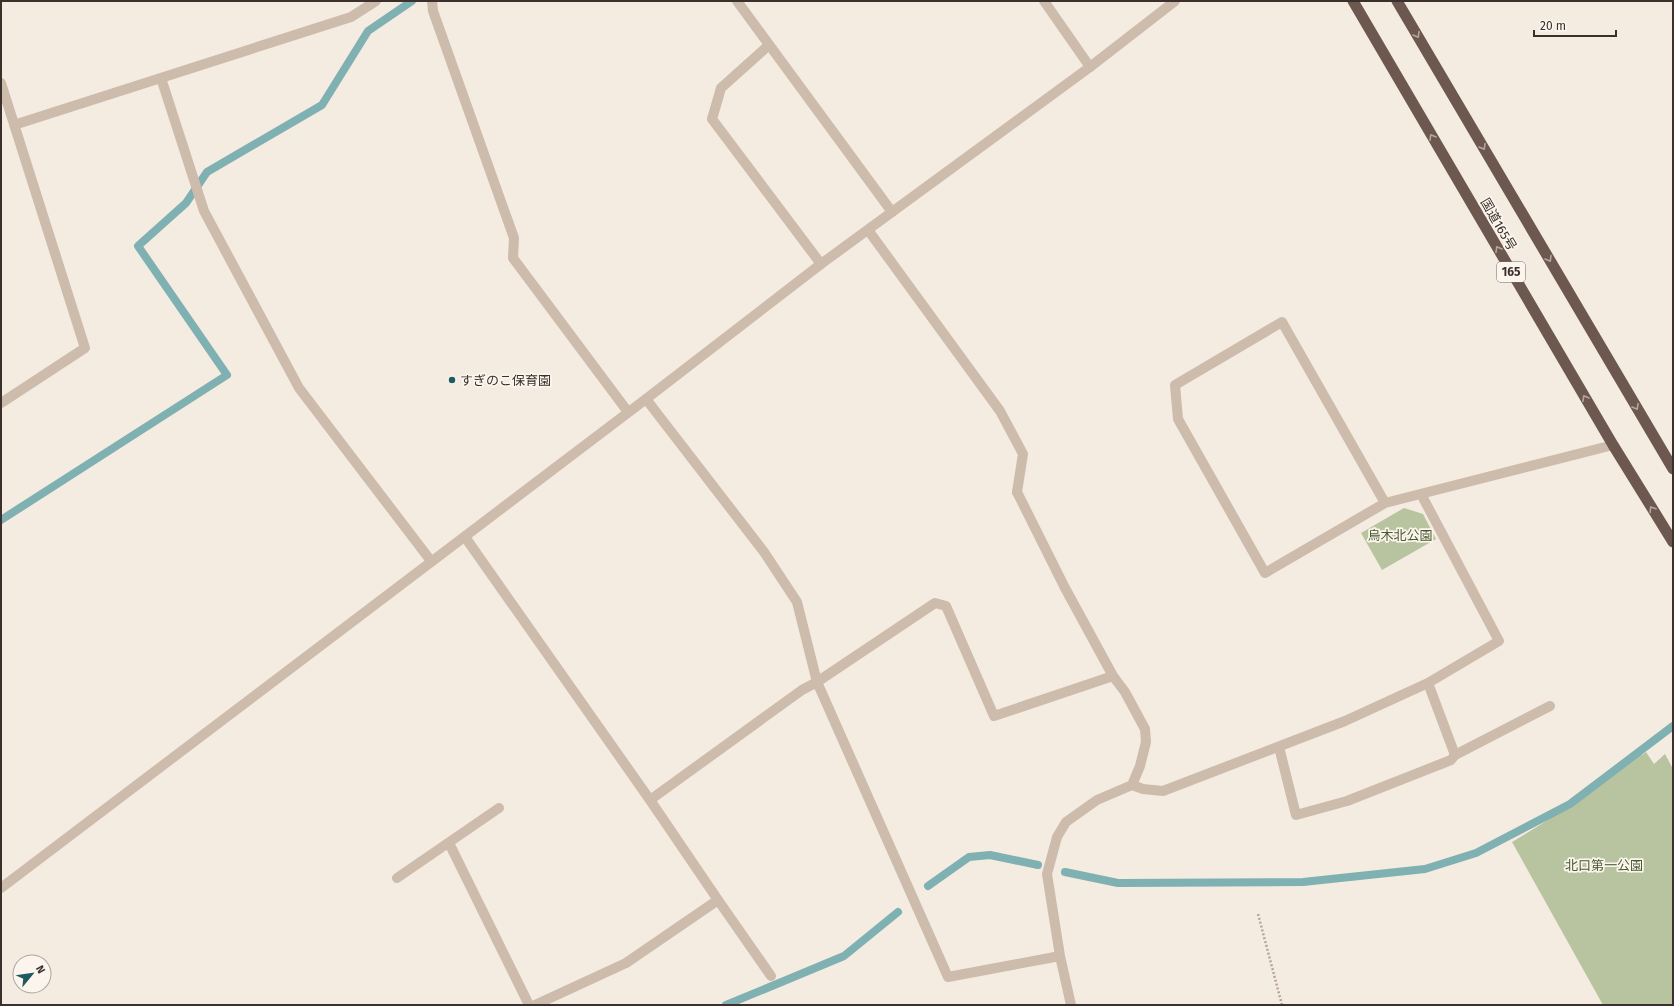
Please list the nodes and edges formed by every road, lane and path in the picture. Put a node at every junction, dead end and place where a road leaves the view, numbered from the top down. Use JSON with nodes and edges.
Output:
{"nodes":[{"id":1,"x":376,"y":1,"type":"edge"},
{"id":2,"x":432,"y":1,"type":"edge"},
{"id":3,"x":737,"y":1,"type":"edge"},
{"id":4,"x":1044,"y":1,"type":"edge"},
{"id":5,"x":1175,"y":1,"type":"edge"},
{"id":6,"x":1352,"y":1,"type":"edge"},
{"id":7,"x":1397,"y":1,"type":"edge"},
{"id":8,"x":769,"y":45,"type":"junction"},
{"id":9,"x":1090,"y":67,"type":"junction"},
{"id":10,"x":161,"y":78,"type":"junction"},
{"id":11,"x":1,"y":83,"type":"edge"},
{"id":12,"x":14,"y":125,"type":"junction"},
{"id":13,"x":892,"y":212,"type":"junction"},
{"id":14,"x":868,"y":230,"type":"junction"},
{"id":15,"x":821,"y":264,"type":"junction"},
{"id":16,"x":646,"y":399,"type":"junction"},
{"id":17,"x":1,"y":403,"type":"edge"},
{"id":18,"x":628,"y":412,"type":"junction"},
{"id":19,"x":1613,"y":445,"type":"junction"},
{"id":20,"x":1673,"y":469,"type":"edge"},
{"id":21,"x":1421,"y":494,"type":"junction"},
{"id":22,"x":1385,"y":503,"type":"junction"},
{"id":23,"x":465,"y":537,"type":"junction"},
{"id":24,"x":1673,"y":542,"type":"edge"},
{"id":25,"x":431,"y":561,"type":"junction"},
{"id":26,"x":1113,"y":676,"type":"junction"},
{"id":27,"x":817,"y":682,"type":"junction"},
{"id":28,"x":1428,"y":683,"type":"junction"},
{"id":29,"x":1550,"y":706,"type":"dead end"},
{"id":30,"x":1279,"y":747,"type":"junction"},
{"id":31,"x":1455,"y":755,"type":"junction"},
{"id":32,"x":1132,"y":785,"type":"junction"},
{"id":33,"x":650,"y":800,"type":"junction"},
{"id":34,"x":499,"y":808,"type":"dead end"},
{"id":35,"x":449,"y":843,"type":"junction"},
{"id":36,"x":397,"y":878,"type":"dead end"},
{"id":37,"x":1,"y":888,"type":"edge"},
{"id":38,"x":718,"y":900,"type":"junction"},
{"id":39,"x":1258,"y":914,"type":"dead end"},
{"id":40,"x":1060,"y":956,"type":"junction"},
{"id":41,"x":771,"y":976,"type":"dead end"},
{"id":42,"x":529,"y":1005,"type":"edge"},
{"id":43,"x":535,"y":1005,"type":"edge"},
{"id":44,"x":1071,"y":1005,"type":"edge"},
{"id":45,"x":1282,"y":1005,"type":"edge"}],
"edges":[{"from":1,"to":10,"type":"street"},
{"from":2,"to":18,"type":"street"},
{"from":3,"to":8,"type":"street"},
{"from":4,"to":9,"type":"street"},
{"from":5,"to":9,"type":"street"},
{"from":19,"to":6,"type":"highway","name":"国道165号","number":"165","one_way":true},
{"from":7,"to":20,"type":"highway","name":"国道165号","one_way":true},
{"from":8,"to":13,"type":"street"},
{"from":8,"to":15,"type":"street"},
{"from":9,"to":13,"type":"street"},
{"from":10,"to":12,"type":"street"},
{"from":10,"to":25,"type":"street"},
{"from":11,"to":12,"type":"street"},
{"from":12,"to":17,"type":"street"},
{"from":13,"to":14,"type":"street"},
{"from":14,"to":15,"type":"street"},
{"from":14,"to":26,"type":"street"},
{"from":15,"to":16,"type":"street"},
{"from":16,"to":18,"type":"street"},
{"from":16,"to":27,"type":"street"},
{"from":18,"to":23,"type":"street"},
{"from":19,"to":21,"type":"street"},
{"from":24,"to":19,"type":"highway","name":"国道165号","number":"165","one_way":true},
{"from":21,"to":22,"type":"street"},
{"from":21,"to":28,"type":"street"},
{"from":22,"to":22,"type":"street"},
{"from":23,"to":25,"type":"street"},
{"from":23,"to":33,"type":"street"},
{"from":25,"to":37,"type":"street"},
{"from":26,"to":27,"type":"street"},
{"from":26,"to":32,"type":"street"},
{"from":27,"to":33,"type":"street"},
{"from":27,"to":40,"type":"street"},
{"from":28,"to":30,"type":"street"},
{"from":28,"to":31,"type":"street"},
{"from":29,"to":31,"type":"street"},
{"from":30,"to":31,"type":"street"},
{"from":30,"to":32,"type":"street"},
{"from":32,"to":40,"type":"street"},
{"from":33,"to":38,"type":"street"},
{"from":34,"to":35,"type":"street"},
{"from":35,"to":36,"type":"street"},
{"from":35,"to":42,"type":"street"},
{"from":38,"to":41,"type":"street"},
{"from":38,"to":43,"type":"street"},
{"from":39,"to":45,"type":"path"},
{"from":40,"to":44,"type":"street"}]}
